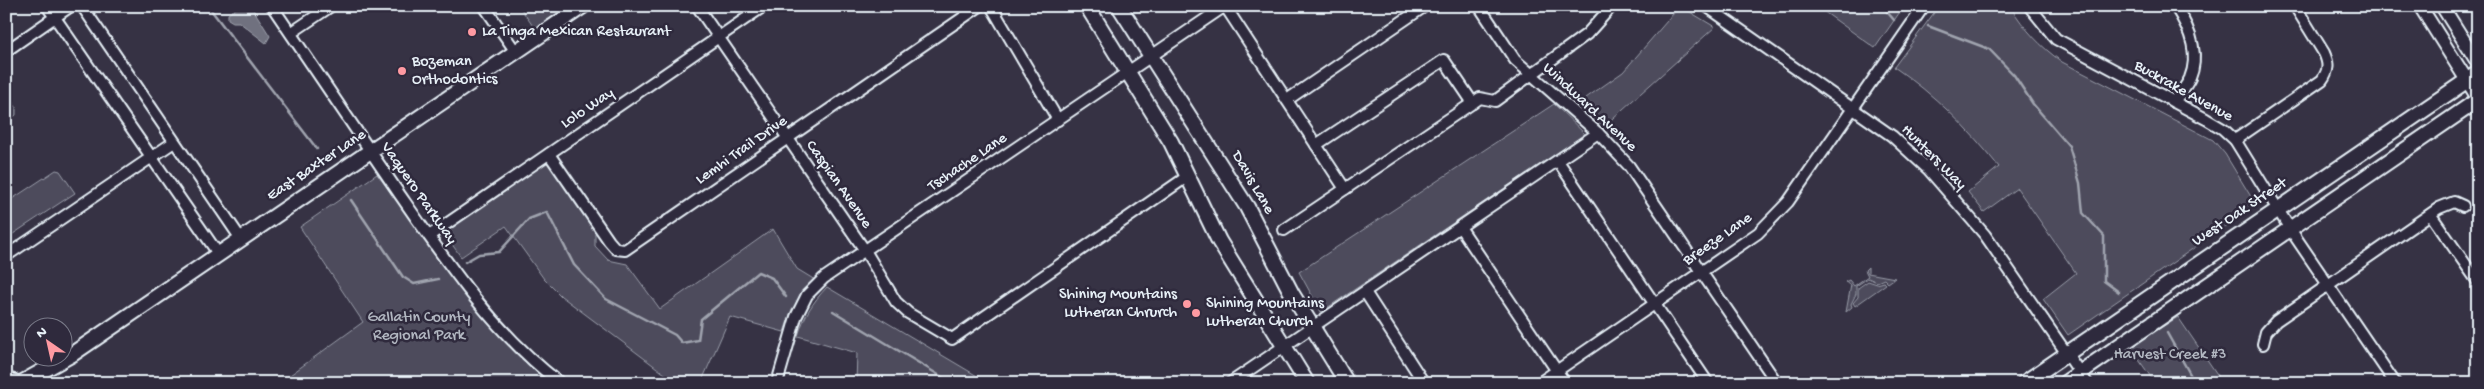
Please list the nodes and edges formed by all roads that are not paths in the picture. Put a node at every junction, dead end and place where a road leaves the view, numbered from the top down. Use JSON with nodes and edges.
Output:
{"nodes":[{"id":1,"x":47,"y":6,"type":"edge"},
{"id":2,"x":71,"y":6,"type":"edge"},
{"id":3,"x":82,"y":6,"type":"edge"},
{"id":4,"x":272,"y":6,"type":"edge"},
{"id":5,"x":330,"y":6,"type":"edge"},
{"id":6,"x":484,"y":6,"type":"edge"},
{"id":7,"x":583,"y":6,"type":"edge"},
{"id":8,"x":697,"y":6,"type":"edge"},
{"id":9,"x":764,"y":6,"type":"edge"},
{"id":10,"x":980,"y":6,"type":"edge"},
{"id":11,"x":991,"y":6,"type":"edge"},
{"id":12,"x":1087,"y":6,"type":"edge"},
{"id":13,"x":1119,"y":6,"type":"edge"},
{"id":14,"x":1225,"y":6,"type":"edge"},
{"id":15,"x":1425,"y":6,"type":"edge"},
{"id":16,"x":1479,"y":6,"type":"edge"},
{"id":17,"x":1612,"y":6,"type":"edge"},
{"id":18,"x":1706,"y":6,"type":"edge"},
{"id":19,"x":1924,"y":6,"type":"edge"},
{"id":20,"x":2029,"y":6,"type":"edge"},
{"id":21,"x":2176,"y":6,"type":"edge"},
{"id":22,"x":2295,"y":6,"type":"edge"},
{"id":23,"x":2420,"y":6,"type":"edge"},
{"id":24,"x":2442,"y":6,"type":"edge"},
{"id":25,"x":56,"y":17,"type":"junction"},
{"id":26,"x":290,"y":34,"type":"junction"},
{"id":27,"x":718,"y":37,"type":"junction"},
{"id":28,"x":6,"y":51,"type":"edge"},
{"id":29,"x":516,"y":52,"type":"junction"},
{"id":30,"x":1151,"y":57,"type":"junction"},
{"id":31,"x":2478,"y":63,"type":"edge"},
{"id":32,"x":1128,"y":72,"type":"junction"},
{"id":33,"x":1531,"y":75,"type":"junction"},
{"id":34,"x":2472,"y":77,"type":"edge"},
{"id":35,"x":2478,"y":99,"type":"edge"},
{"id":36,"x":1286,"y":100,"type":"junction"},
{"id":37,"x":2174,"y":102,"type":"junction"},
{"id":38,"x":1473,"y":103,"type":"junction"},
{"id":39,"x":1853,"y":108,"type":"junction"},
{"id":40,"x":1058,"y":120,"type":"junction"},
{"id":41,"x":1598,"y":133,"type":"junction"},
{"id":42,"x":787,"y":138,"type":"junction"},
{"id":43,"x":2235,"y":140,"type":"junction"},
{"id":44,"x":174,"y":142,"type":"junction"},
{"id":45,"x":1316,"y":145,"type":"junction"},
{"id":46,"x":370,"y":151,"type":"junction"},
{"id":47,"x":549,"y":154,"type":"junction"},
{"id":48,"x":151,"y":157,"type":"junction"},
{"id":49,"x":1558,"y":161,"type":"junction"},
{"id":50,"x":1188,"y":176,"type":"junction"},
{"id":51,"x":1345,"y":189,"type":"junction"},
{"id":52,"x":2463,"y":206,"type":"dead end"},
{"id":53,"x":2278,"y":209,"type":"junction"},
{"id":54,"x":2430,"y":215,"type":"junction"},
{"id":55,"x":1460,"y":227,"type":"junction"},
{"id":56,"x":2290,"y":229,"type":"junction"},
{"id":57,"x":1284,"y":230,"type":"dead end"},
{"id":58,"x":429,"y":236,"type":"junction"},
{"id":59,"x":241,"y":239,"type":"junction"},
{"id":60,"x":866,"y":252,"type":"junction"},
{"id":61,"x":218,"y":255,"type":"junction"},
{"id":62,"x":6,"y":256,"type":"edge"},
{"id":63,"x":1701,"y":270,"type":"junction"},
{"id":64,"x":2478,"y":282,"type":"edge"},
{"id":65,"x":2330,"y":286,"type":"junction"},
{"id":66,"x":1365,"y":292,"type":"junction"},
{"id":67,"x":1655,"y":303,"type":"junction"},
{"id":68,"x":1312,"y":328,"type":"junction"},
{"id":69,"x":2263,"y":344,"type":"dead end"},
{"id":70,"x":1284,"y":346,"type":"junction"},
{"id":71,"x":2067,"y":353,"type":"junction"},
{"id":72,"x":72,"y":355,"type":"edge"},
{"id":73,"x":52,"y":366,"type":"edge"},
{"id":74,"x":60,"y":366,"type":"edge"},
{"id":75,"x":1557,"y":370,"type":"junction"},
{"id":76,"x":2084,"y":378,"type":"edge"},
{"id":77,"x":6,"y":380,"type":"edge"},
{"id":78,"x":2394,"y":382,"type":"edge"},
{"id":79,"x":19,"y":383,"type":"edge"},
{"id":80,"x":40,"y":383,"type":"edge"},
{"id":81,"x":560,"y":383,"type":"edge"},
{"id":82,"x":777,"y":383,"type":"edge"},
{"id":83,"x":1230,"y":383,"type":"edge"},
{"id":84,"x":1307,"y":383,"type":"edge"},
{"id":85,"x":1347,"y":383,"type":"edge"},
{"id":86,"x":1424,"y":383,"type":"edge"},
{"id":87,"x":1539,"y":383,"type":"edge"},
{"id":88,"x":1564,"y":383,"type":"edge"},
{"id":89,"x":1708,"y":383,"type":"edge"},
{"id":90,"x":1777,"y":383,"type":"edge"},
{"id":91,"x":2024,"y":383,"type":"edge"},
{"id":92,"x":2065,"y":383,"type":"edge"}],
"edges":[{"from":1,"to":25,"type":"street"},
{"from":2,"to":25,"type":"street"},
{"from":3,"to":44,"type":"street"},
{"from":4,"to":26,"type":"street","name":"Vaquero Parkway"},
{"from":5,"to":26,"type":"street"},
{"from":6,"to":29,"type":"street"},
{"from":7,"to":29,"type":"main road","name":"East Baxter Lane"},
{"from":8,"to":27,"type":"street","name":"Caspian Avenue"},
{"from":9,"to":27,"type":"street","name":"Lolo Way"},
{"from":10,"to":42,"type":"street","name":"Lemhi Trail Drive"},
{"from":11,"to":40,"type":"street"},
{"from":12,"to":32,"type":"main road"},
{"from":13,"to":30,"type":"main road","name":"Davis Lane"},
{"from":14,"to":30,"type":"street","name":"Tschache Lane"},
{"from":14,"to":36,"type":"street"},
{"from":15,"to":36,"type":"street"},
{"from":16,"to":33,"type":"street","name":"Windward Avenue"},
{"from":17,"to":33,"type":"street"},
{"from":18,"to":39,"type":"street","name":"Hunters Way"},
{"from":19,"to":39,"type":"street","name":"Breeze Lane"},
{"from":20,"to":37,"type":"street","name":"Buckrake Avenue"},
{"from":21,"to":37,"type":"street"},
{"from":22,"to":43,"type":"street"},
{"from":23,"to":34,"type":"street"},
{"from":24,"to":31,"type":"street"},
{"from":25,"to":28,"type":"street"},
{"from":25,"to":48,"type":"street"},
{"from":26,"to":46,"type":"street","name":"Vaquero Parkway"},
{"from":27,"to":42,"type":"street","name":"Caspian Avenue"},
{"from":27,"to":47,"type":"street","name":"Lolo Way"},
{"from":29,"to":46,"type":"main road","name":"East Baxter Lane"},
{"from":30,"to":32,"type":"street","name":"Tschache Lane"},
{"from":30,"to":68,"type":"main road","name":"Davis Lane"},
{"from":32,"to":40,"type":"street","name":"Tschache Lane"},
{"from":32,"to":50,"type":"main road"},
{"from":33,"to":38,"type":"street"},
{"from":33,"to":41,"type":"street","name":"Windward Avenue"},
{"from":34,"to":35,"type":"street"},
{"from":34,"to":53,"type":"main road","name":"West Oak Street"},
{"from":35,"to":56,"type":"main road"},
{"from":36,"to":45,"type":"street"},
{"from":37,"to":43,"type":"street","name":"Buckrake Avenue"},
{"from":38,"to":45,"type":"street"},
{"from":38,"to":51,"type":"street"},
{"from":39,"to":63,"type":"street","name":"Breeze Lane"},
{"from":39,"to":71,"type":"street","name":"Hunters Way"},
{"from":40,"to":60,"type":"street","name":"Tschache Lane"},
{"from":41,"to":49,"type":"street"},
{"from":41,"to":63,"type":"street","name":"Windward Avenue"},
{"from":42,"to":47,"type":"street","name":"Lemhi Trail Drive"},
{"from":42,"to":60,"type":"street","name":"Caspian Avenue"},
{"from":43,"to":53,"type":"street","name":"Buckrake Avenue"},
{"from":44,"to":48,"type":"street"},
{"from":44,"to":59,"type":"street"},
{"from":45,"to":51,"type":"street"},
{"from":46,"to":58,"type":"street","name":"Vaquero Parkway"},
{"from":46,"to":59,"type":"main road","name":"East Baxter Lane"},
{"from":47,"to":58,"type":"street","name":"Lolo Way"},
{"from":48,"to":61,"type":"street"},
{"from":48,"to":62,"type":"street"},
{"from":49,"to":55,"type":"street"},
{"from":49,"to":67,"type":"street"},
{"from":50,"to":60,"type":"street","name":"Caspian Avenue"},
{"from":50,"to":70,"type":"main road"},
{"from":51,"to":57,"type":"street"},
{"from":52,"to":54,"type":"street"},
{"from":53,"to":56,"type":"street","name":"Buckrake Avenue"},
{"from":53,"to":71,"type":"main road","name":"West Oak Street"},
{"from":54,"to":64,"type":"street"},
{"from":54,"to":65,"type":"street"},
{"from":55,"to":66,"type":"street"},
{"from":55,"to":75,"type":"street"},
{"from":56,"to":65,"type":"street","name":"Buckrake Avenue"},
{"from":56,"to":76,"type":"main road"},
{"from":58,"to":81,"type":"street","name":"Vaquero Parkway"},
{"from":59,"to":61,"type":"main road","name":"East Baxter Lane"},
{"from":60,"to":82,"type":"street","name":"Tschache Lane"},
{"from":61,"to":72,"type":"main road","name":"East Baxter Lane"},
{"from":63,"to":67,"type":"street","name":"Breeze Lane"},
{"from":63,"to":90,"type":"street","name":"Windward Avenue"},
{"from":65,"to":69,"type":"street"},
{"from":65,"to":78,"type":"street","name":"Buckrake Avenue"},
{"from":66,"to":68,"type":"street"},
{"from":66,"to":86,"type":"street"},
{"from":67,"to":75,"type":"street","name":"Breeze Lane"},
{"from":67,"to":89,"type":"street"},
{"from":68,"to":70,"type":"street"},
{"from":68,"to":85,"type":"main road","name":"Davis Lane"},
{"from":70,"to":83,"type":"street"},
{"from":70,"to":84,"type":"main road"},
{"from":71,"to":76,"type":"street","name":"Hunters Way"},
{"from":71,"to":91,"type":"main road","name":"West Oak Street"},
{"from":73,"to":79,"type":"main road","name":"East Baxter Lane"},
{"from":74,"to":80,"type":"main road","name":"East Baxter Lane"},
{"from":75,"to":87,"type":"street","name":"Breeze Lane"},
{"from":75,"to":88,"type":"street"},
{"from":76,"to":92,"type":"main road"},
{"from":77,"to":79,"type":"main road","name":"East Baxter Lane"}]}
